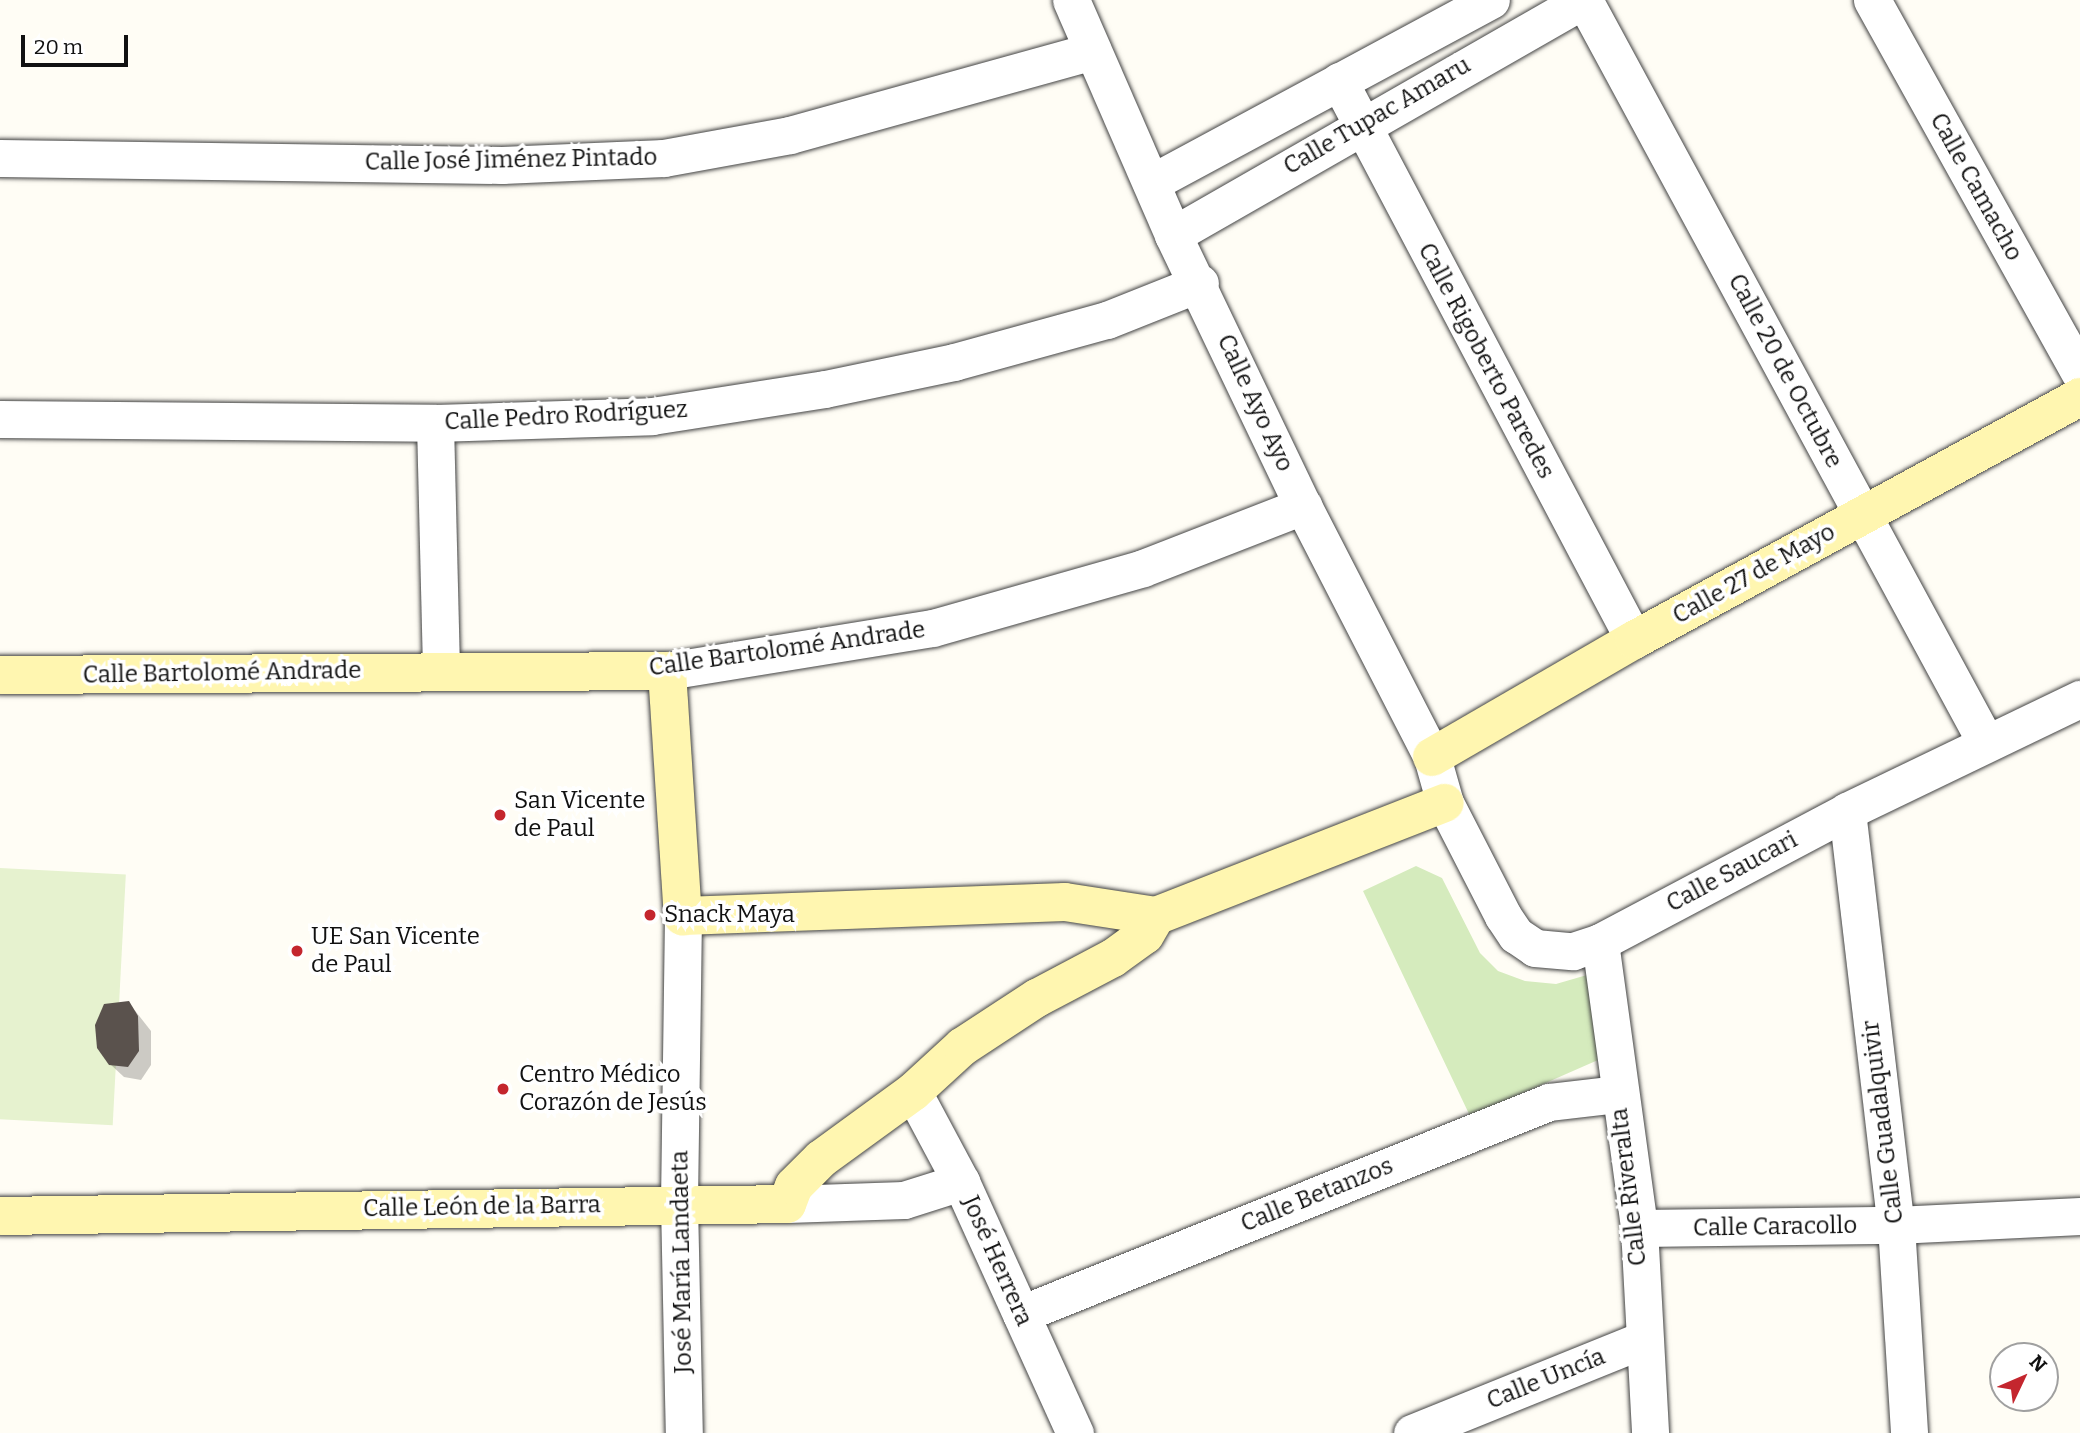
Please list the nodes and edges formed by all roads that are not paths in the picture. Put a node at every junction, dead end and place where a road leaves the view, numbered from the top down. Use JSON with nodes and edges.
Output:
{"nodes":[{"id":1,"x":1071,"y":0,"type":"edge"},
{"id":2,"x":1491,"y":0,"type":"edge"},
{"id":3,"x":1509,"y":0,"type":"edge"},
{"id":4,"x":1583,"y":0,"type":"edge"},
{"id":5,"x":1872,"y":0,"type":"edge"},
{"id":6,"x":1527,"y":32,"type":"junction"},
{"id":7,"x":1093,"y":51,"type":"junction"},
{"id":8,"x":1339,"y":81,"type":"junction"},
{"id":9,"x":1360,"y":124,"type":"junction"},
{"id":10,"x":0,"y":158,"type":"edge"},
{"id":11,"x":1151,"y":183,"type":"junction"},
{"id":12,"x":1173,"y":235,"type":"junction"},
{"id":13,"x":1200,"y":283,"type":"junction"},
{"id":14,"x":2080,"y":373,"type":"edge"},
{"id":15,"x":2080,"y":397,"type":"edge"},
{"id":16,"x":0,"y":418,"type":"edge"},
{"id":17,"x":435,"y":423,"type":"junction"},
{"id":18,"x":1303,"y":506,"type":"junction"},
{"id":19,"x":1863,"y":515,"type":"junction"},
{"id":20,"x":1634,"y":640,"type":"junction"},
{"id":21,"x":441,"y":671,"type":"junction"},
{"id":22,"x":667,"y":671,"type":"junction"},
{"id":23,"x":0,"y":675,"type":"edge"},
{"id":24,"x":2080,"y":699,"type":"edge"},
{"id":25,"x":1986,"y":743,"type":"junction"},
{"id":26,"x":1432,"y":757,"type":"junction"},
{"id":27,"x":1445,"y":803,"type":"junction"},
{"id":28,"x":1847,"y":811,"type":"junction"},
{"id":29,"x":683,"y":916,"type":"junction"},
{"id":30,"x":1156,"y":916,"type":"junction"},
{"id":31,"x":1601,"y":942,"type":"junction"},
{"id":32,"x":913,"y":1092,"type":"junction"},
{"id":33,"x":1618,"y":1094,"type":"junction"},
{"id":34,"x":961,"y":1182,"type":"junction"},
{"id":35,"x":679,"y":1203,"type":"junction"},
{"id":36,"x":787,"y":1204,"type":"junction"},
{"id":37,"x":0,"y":1216,"type":"edge"},
{"id":38,"x":2080,"y":1216,"type":"edge"},
{"id":39,"x":1896,"y":1225,"type":"junction"},
{"id":40,"x":1639,"y":1228,"type":"junction"},
{"id":41,"x":1021,"y":1314,"type":"junction"},
{"id":42,"x":1642,"y":1340,"type":"junction"},
{"id":43,"x":684,"y":1433,"type":"edge"},
{"id":44,"x":1075,"y":1433,"type":"edge"},
{"id":45,"x":1412,"y":1433,"type":"edge"},
{"id":46,"x":1650,"y":1433,"type":"edge"},
{"id":47,"x":1909,"y":1433,"type":"edge"}],
"edges":[{"from":1,"to":7,"type":"street","name":"Calle Ayo Ayo"},
{"from":2,"to":8,"type":"street","name":"Calle Tupac Amaru"},
{"from":3,"to":6,"type":"street"},
{"from":4,"to":6,"type":"street","name":"Calle Tupac Amaru"},
{"from":4,"to":19,"type":"street","name":"Calle 20 de Octubre"},
{"from":5,"to":14,"type":"street","name":"Calle Camacho"},
{"from":6,"to":9,"type":"street","name":"Calle Tupac Amaru"},
{"from":7,"to":10,"type":"street","name":"Calle José Jiménez Pintado"},
{"from":7,"to":11,"type":"street","name":"Calle Ayo Ayo"},
{"from":8,"to":9,"type":"street","name":"Calle Rigoberto Paredes"},
{"from":8,"to":11,"type":"street","name":"Calle Tupac Amaru"},
{"from":9,"to":12,"type":"street","name":"Calle Tupac Amaru"},
{"from":9,"to":20,"type":"street","name":"Calle Rigoberto Paredes"},
{"from":11,"to":12,"type":"street","name":"Calle Ayo Ayo"},
{"from":12,"to":13,"type":"street","name":"Calle Ayo Ayo"},
{"from":13,"to":17,"type":"street","name":"Calle Pedro Rodríguez"},
{"from":13,"to":18,"type":"street","name":"Calle Ayo Ayo"},
{"from":15,"to":19,"type":"street","name":"Calle 27 de Mayo"},
{"from":16,"to":17,"type":"street","name":"Calle Pedro Rodríguez"},
{"from":17,"to":21,"type":"street"},
{"from":18,"to":22,"type":"street","name":"Calle Bartolomé Andrade"},
{"from":18,"to":26,"type":"street","name":"Calle Ayo Ayo"},
{"from":19,"to":20,"type":"street","name":"Calle 27 de Mayo"},
{"from":19,"to":25,"type":"street","name":"Calle 20 de Octubre"},
{"from":20,"to":26,"type":"street","name":"Calle 27 de Mayo"},
{"from":21,"to":22,"type":"street","name":"Calle Bartolomé Andrade"},
{"from":21,"to":23,"type":"street","name":"Calle Bartolomé Andrade"},
{"from":22,"to":29,"type":"street","name":"José María Landaeta"},
{"from":24,"to":25,"type":"street","name":"Calle Saucari"},
{"from":25,"to":28,"type":"street","name":"Calle Saucari"},
{"from":26,"to":27,"type":"street","name":"Calle Ayo Ayo"},
{"from":27,"to":30,"type":"street"},
{"from":27,"to":31,"type":"street","name":"Calle Saucari"},
{"from":28,"to":31,"type":"street","name":"Calle Saucari"},
{"from":28,"to":39,"type":"street","name":"Calle Guadalquivir"},
{"from":29,"to":30,"type":"street"},
{"from":29,"to":35,"type":"street","name":"José María Landaeta"},
{"from":30,"to":32,"type":"street"},
{"from":31,"to":33,"type":"street","name":"Calle Riveralta"},
{"from":32,"to":34,"type":"street","name":"José Herrera"},
{"from":32,"to":36,"type":"street"},
{"from":33,"to":40,"type":"street","name":"Calle Riveralta"},
{"from":33,"to":41,"type":"street","name":"Calle Betanzos"},
{"from":34,"to":36,"type":"street","name":"Calle León de la Barra"},
{"from":34,"to":41,"type":"street","name":"José Herrera"},
{"from":35,"to":36,"type":"street","name":"Calle León de la Barra"},
{"from":35,"to":37,"type":"street","name":"Calle León de la Barra"},
{"from":35,"to":43,"type":"street","name":"José María Landaeta"},
{"from":38,"to":39,"type":"street","name":"Calle Caracollo"},
{"from":39,"to":40,"type":"street","name":"Calle Caracollo"},
{"from":39,"to":47,"type":"street","name":"Calle Guadalquivir"},
{"from":40,"to":42,"type":"street","name":"Calle Riveralta"},
{"from":41,"to":44,"type":"street","name":"José Herrera"},
{"from":42,"to":45,"type":"street","name":"Calle Uncía"},
{"from":42,"to":46,"type":"street","name":"Calle Riveralta"}]}
